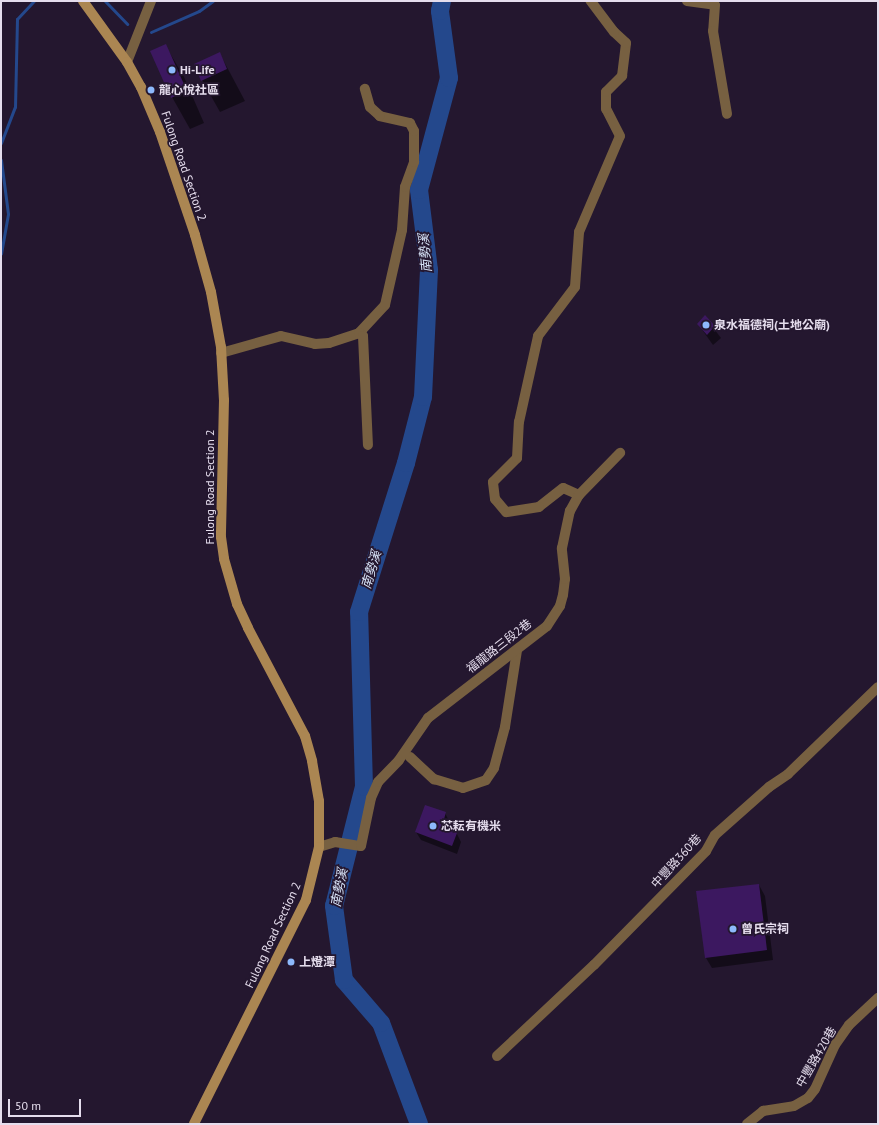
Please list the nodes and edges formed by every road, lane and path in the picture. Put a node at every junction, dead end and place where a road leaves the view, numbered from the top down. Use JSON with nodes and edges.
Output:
{"nodes":[{"id":1,"x":83,"y":1,"type":"edge"},
{"id":2,"x":151,"y":1,"type":"edge"},
{"id":3,"x":591,"y":1,"type":"edge"},
{"id":4,"x":687,"y":1,"type":"edge"},
{"id":5,"x":127,"y":62,"type":"junction"},
{"id":6,"x":365,"y":88,"type":"dead end"},
{"id":7,"x":727,"y":114,"type":"dead end"},
{"id":8,"x":359,"y":333,"type":"junction"},
{"id":9,"x":221,"y":353,"type":"junction"},
{"id":10,"x":368,"y":445,"type":"dead end"},
{"id":11,"x":620,"y":453,"type":"dead end"},
{"id":12,"x":579,"y":495,"type":"junction"},
{"id":13,"x":517,"y":650,"type":"junction"},
{"id":14,"x":878,"y":687,"type":"edge"},
{"id":15,"x":410,"y":757,"type":"dead end"},
{"id":16,"x":319,"y":847,"type":"junction"},
{"id":17,"x":878,"y":998,"type":"edge"},
{"id":18,"x":497,"y":1056,"type":"dead end"},
{"id":19,"x":194,"y":1124,"type":"edge"},
{"id":20,"x":747,"y":1124,"type":"edge"}],
"edges":[{"from":1,"to":5,"type":"main road","name":"Fulong Road Section 2"},
{"from":2,"to":5,"type":"street"},
{"from":3,"to":12,"type":"street"},
{"from":4,"to":7,"type":"street"},
{"from":5,"to":9,"type":"main road","name":"Fulong Road Section 2"},
{"from":6,"to":8,"type":"street"},
{"from":8,"to":9,"type":"street"},
{"from":8,"to":10,"type":"street"},
{"from":9,"to":16,"type":"main road","name":"Fulong Road Section 2"},
{"from":11,"to":12,"type":"street","name":"福龍路三段2巷"},
{"from":12,"to":13,"type":"street","name":"福龍路三段2巷"},
{"from":13,"to":15,"type":"street"},
{"from":13,"to":16,"type":"street","name":"福龍路三段2巷"},
{"from":14,"to":18,"type":"street","name":"中豐路360巷"},
{"from":16,"to":19,"type":"main road","name":"Fulong Road Section 2"},
{"from":17,"to":20,"type":"street","name":"中豐路420巷"}]}
